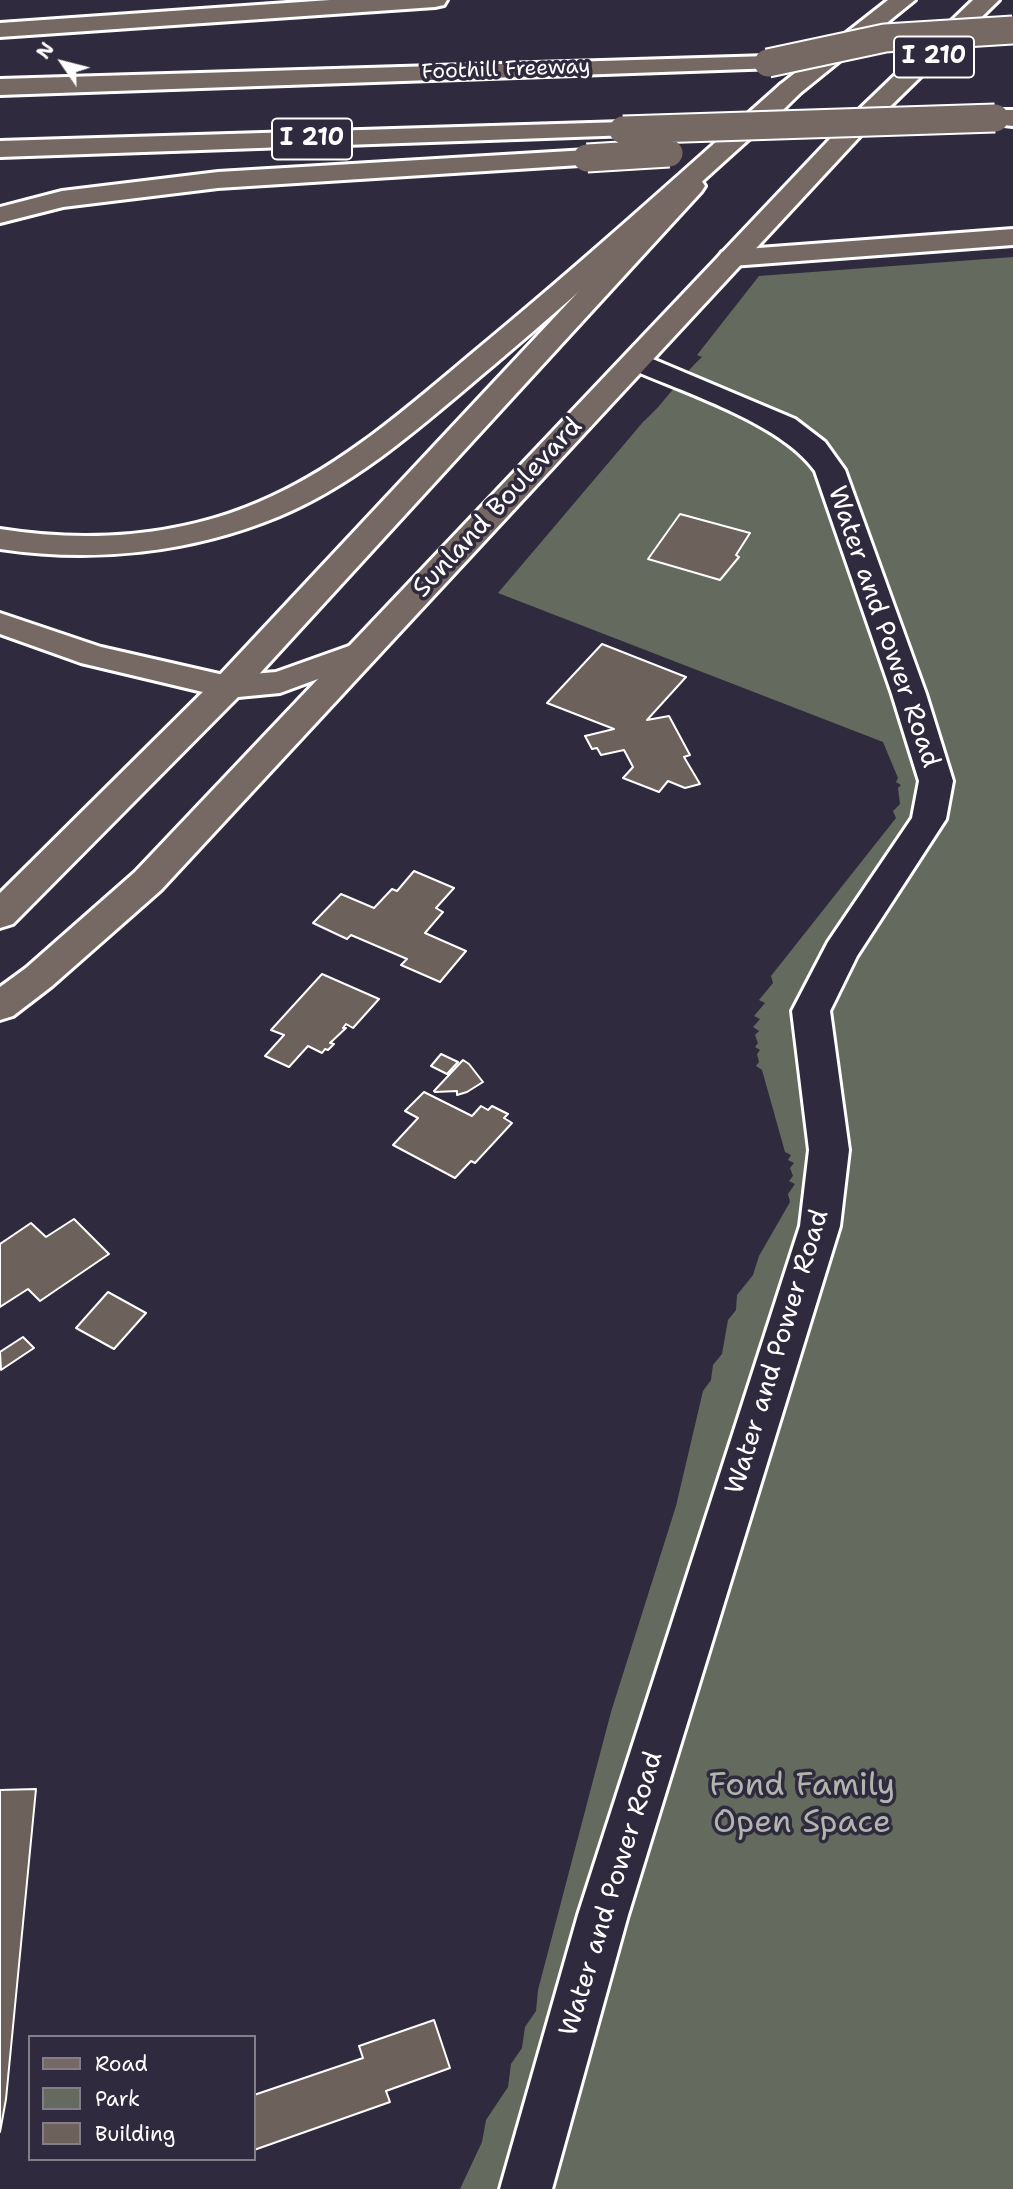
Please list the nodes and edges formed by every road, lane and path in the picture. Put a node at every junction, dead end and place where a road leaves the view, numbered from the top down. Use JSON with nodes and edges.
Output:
{"nodes":[{"id":1,"x":435,"y":0,"type":"edge"},
{"id":2,"x":903,"y":0,"type":"edge"},
{"id":3,"x":987,"y":0,"type":"edge"},
{"id":4,"x":0,"y":30,"type":"edge"},
{"id":5,"x":1013,"y":30,"type":"edge"},
{"id":6,"x":974,"y":56,"type":"dead end"},
{"id":7,"x":768,"y":63,"type":"junction"},
{"id":8,"x":0,"y":86,"type":"edge"},
{"id":9,"x":790,"y":89,"type":"junction"},
{"id":10,"x":1004,"y":118,"type":"edge"},
{"id":11,"x":895,"y":122,"type":"junction"},
{"id":12,"x":0,"y":149,"type":"edge"},
{"id":13,"x":0,"y":215,"type":"edge"},
{"id":14,"x":1013,"y":237,"type":"edge"},
{"id":15,"x":732,"y":258,"type":"junction"},
{"id":16,"x":636,"y":361,"type":"junction"},
{"id":17,"x":0,"y":539,"type":"edge"},
{"id":18,"x":0,"y":623,"type":"edge"},
{"id":19,"x":363,"y":651,"type":"junction"},
{"id":20,"x":228,"y":687,"type":"junction"},
{"id":21,"x":0,"y":915,"type":"edge"},
{"id":22,"x":0,"y":1006,"type":"edge"},
{"id":23,"x":526,"y":2189,"type":"edge"}],
"edges":[{"from":1,"to":4,"type":"main road"},
{"from":2,"to":9,"type":"main road"},
{"from":3,"to":15,"type":"main road","name":"Sunland Boulevard"},
{"from":5,"to":7,"type":"main road","bridge":true},
{"from":6,"to":7,"type":"main road","name":"Foothill Freeway","number":"I 210","bridge":true},
{"from":7,"to":8,"type":"main road","name":"Foothill Freeway","number":"I 210"},
{"from":9,"to":17,"type":"main road"},
{"from":9,"to":20,"type":"main road"},
{"from":10,"to":11,"type":"main road","number":"I 210","bridge":true},
{"from":11,"to":12,"type":"main road","number":"I 210","bridge":true},
{"from":11,"to":13,"type":"main road","bridge":true},
{"from":14,"to":15,"type":"main road"},
{"from":15,"to":16,"type":"main road","name":"Sunland Boulevard"},
{"from":16,"to":19,"type":"main road","name":"Sunland Boulevard"},
{"from":16,"to":23,"type":"street","name":"Water and Power Road"},
{"from":18,"to":20,"type":"main road"},
{"from":19,"to":20,"type":"main road"},
{"from":19,"to":22,"type":"main road","name":"Sunland Boulevard"},
{"from":20,"to":21,"type":"main road"}]}
